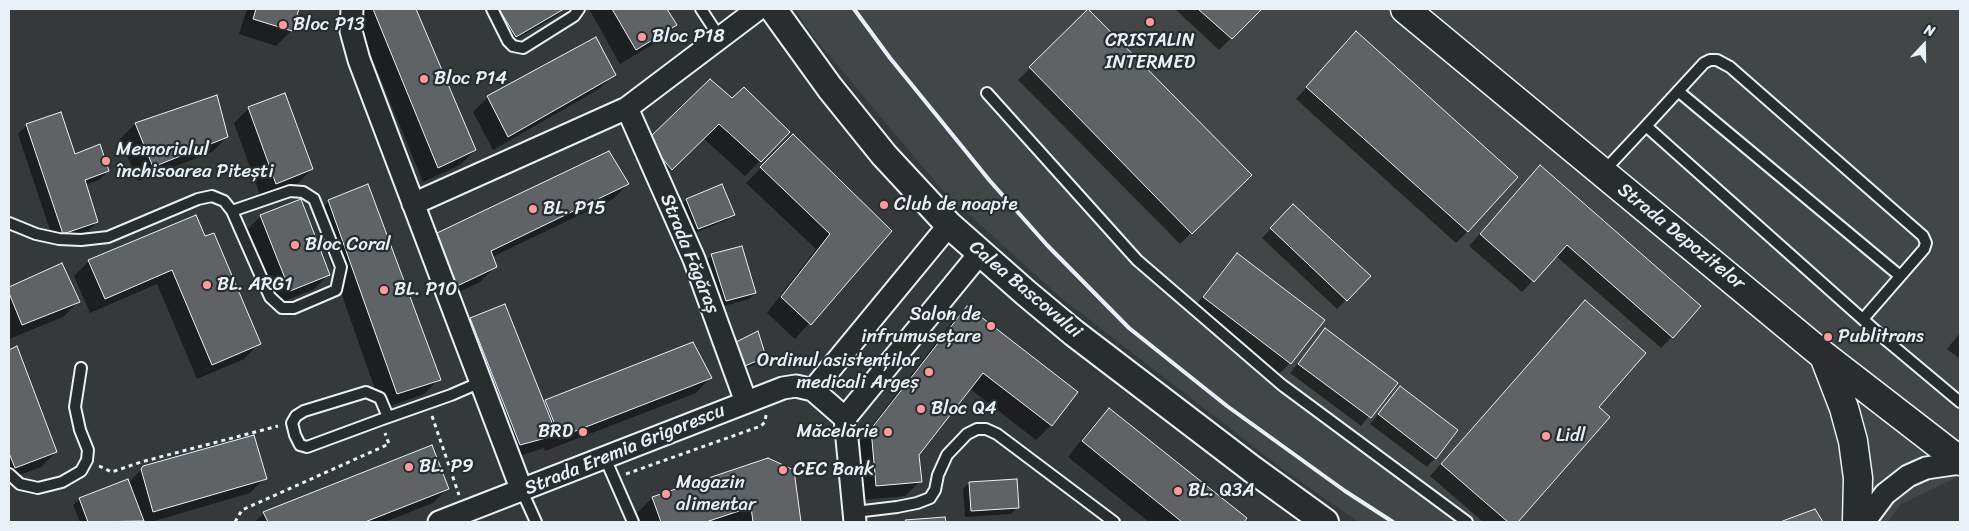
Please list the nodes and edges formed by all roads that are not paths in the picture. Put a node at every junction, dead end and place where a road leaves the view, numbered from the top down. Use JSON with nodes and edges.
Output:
{"nodes":[{"id":1,"x":352,"y":9,"type":"edge"},
{"id":2,"x":492,"y":9,"type":"edge"},
{"id":3,"x":579,"y":9,"type":"edge"},
{"id":4,"x":700,"y":9,"type":"edge"},
{"id":5,"x":758,"y":9,"type":"edge"},
{"id":6,"x":773,"y":9,"type":"edge"},
{"id":7,"x":1405,"y":9,"type":"edge"},
{"id":8,"x":720,"y":38,"type":"junction"},
{"id":9,"x":1678,"y":91,"type":"junction"},
{"id":10,"x":987,"y":93,"type":"dead end"},
{"id":11,"x":627,"y":108,"type":"junction"},
{"id":12,"x":1646,"y":126,"type":"junction"},
{"id":13,"x":1603,"y":173,"type":"junction"},
{"id":14,"x":412,"y":204,"type":"junction"},
{"id":15,"x":232,"y":211,"type":"junction"},
{"id":16,"x":9,"y":222,"type":"edge"},
{"id":17,"x":949,"y":225,"type":"junction"},
{"id":18,"x":980,"y":252,"type":"junction"},
{"id":19,"x":1900,"y":276,"type":"junction"},
{"id":20,"x":1863,"y":319,"type":"junction"},
{"id":21,"x":1823,"y":354,"type":"junction"},
{"id":22,"x":81,"y":368,"type":"dead end"},
{"id":23,"x":481,"y":382,"type":"junction"},
{"id":24,"x":813,"y":390,"type":"junction"},
{"id":25,"x":754,"y":398,"type":"junction"},
{"id":26,"x":1960,"y":402,"type":"edge"},
{"id":27,"x":845,"y":418,"type":"junction"},
{"id":28,"x":384,"y":419,"type":"junction"},
{"id":29,"x":605,"y":458,"type":"junction"},
{"id":30,"x":1960,"y":462,"type":"edge"},
{"id":31,"x":9,"y":474,"type":"edge"},
{"id":32,"x":522,"y":491,"type":"junction"},
{"id":33,"x":855,"y":517,"type":"edge"},
{"id":34,"x":439,"y":522,"type":"edge"},
{"id":35,"x":536,"y":522,"type":"edge"},
{"id":36,"x":633,"y":522,"type":"edge"},
{"id":37,"x":1114,"y":522,"type":"edge"},
{"id":38,"x":1325,"y":522,"type":"edge"},
{"id":39,"x":1467,"y":522,"type":"edge"},
{"id":40,"x":1857,"y":522,"type":"edge"},
{"id":41,"x":1864,"y":522,"type":"edge"}],
"edges":[{"from":1,"to":14,"type":"street"},
{"from":2,"to":3,"type":"lane"},
{"from":4,"to":8,"type":"lane"},
{"from":5,"to":8,"type":"street"},
{"from":6,"to":17,"type":"street","name":"Calea Bascovului"},
{"from":7,"to":13,"type":"main road","name":"Strada Depozitelor"},
{"from":8,"to":11,"type":"street"},
{"from":9,"to":12,"type":"lane"},
{"from":9,"to":19,"type":"lane"},
{"from":9,"to":19,"type":"lane"},
{"from":10,"to":39,"type":"lane"},
{"from":11,"to":14,"type":"street"},
{"from":11,"to":25,"type":"street","name":"Strada Făgăraș"},
{"from":12,"to":13,"type":"lane"},
{"from":12,"to":20,"type":"lane"},
{"from":13,"to":21,"type":"main road","name":"Strada Depozitelor"},
{"from":14,"to":23,"type":"street"},
{"from":15,"to":15,"type":"lane"},
{"from":15,"to":16,"type":"lane"},
{"from":17,"to":18,"type":"street","name":"Calea Bascovului"},
{"from":17,"to":24,"type":"street"},
{"from":18,"to":27,"type":"street"},
{"from":18,"to":38,"type":"street","name":"Calea Bascovului"},
{"from":19,"to":20,"type":"lane"},
{"from":20,"to":26,"type":"lane"},
{"from":21,"to":30,"type":"main road","name":"Strada Depozitelor"},
{"from":21,"to":40,"type":"main road"},
{"from":22,"to":31,"type":"lane"},
{"from":23,"to":28,"type":"lane"},
{"from":23,"to":32,"type":"street"},
{"from":24,"to":25,"type":"street","name":"Strada Eremia Grigorescu"},
{"from":24,"to":27,"type":"street"},
{"from":25,"to":29,"type":"street","name":"Strada Eremia Grigorescu"},
{"from":27,"to":33,"type":"street"},
{"from":28,"to":28,"type":"lane"},
{"from":29,"to":32,"type":"street","name":"Strada Eremia Grigorescu"},
{"from":29,"to":36,"type":"lane"},
{"from":30,"to":41,"type":"street"},
{"from":32,"to":34,"type":"street","name":"Strada Eremia Grigorescu"},
{"from":32,"to":35,"type":"lane"},
{"from":33,"to":37,"type":"lane"}]}
